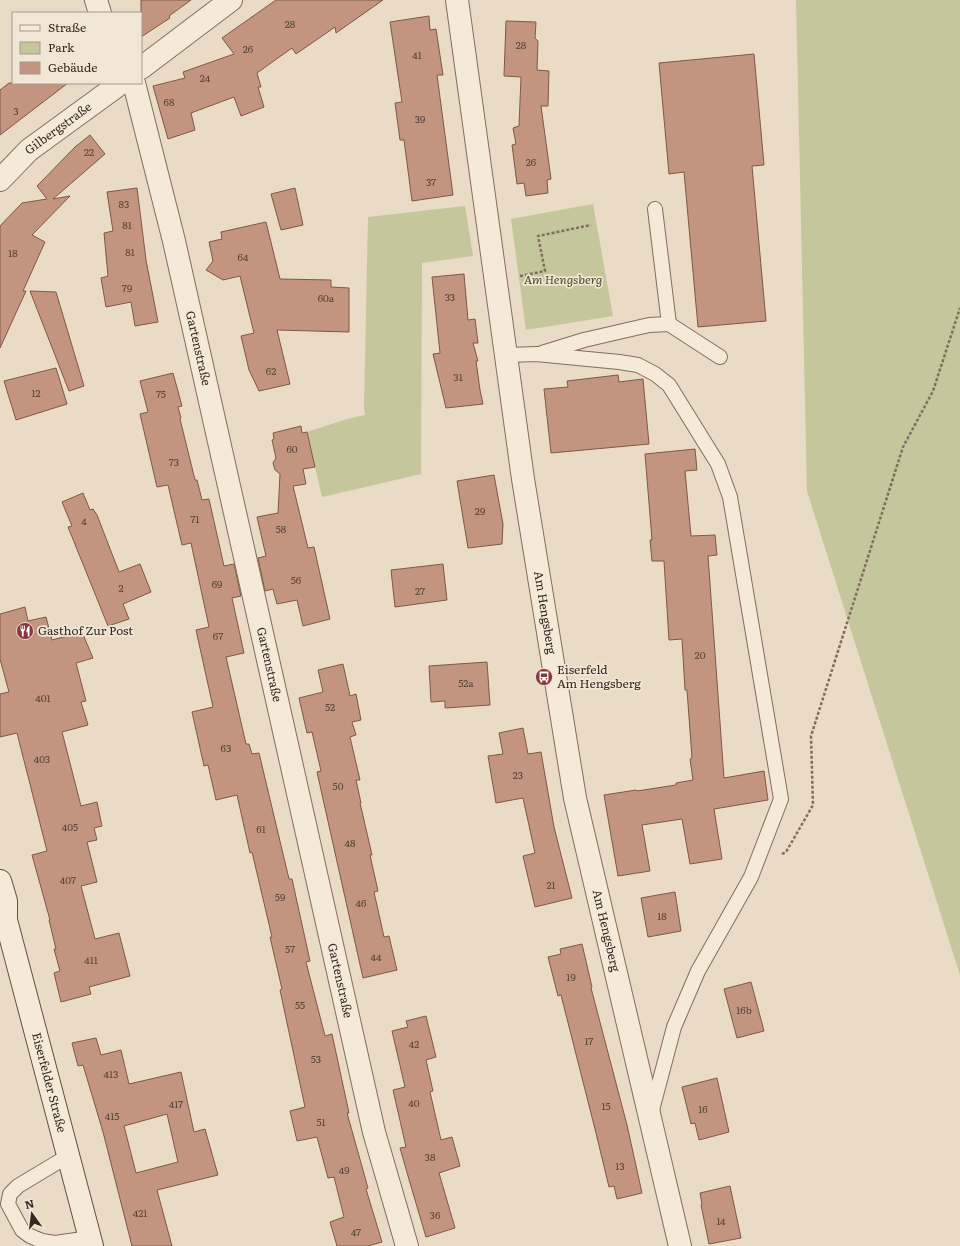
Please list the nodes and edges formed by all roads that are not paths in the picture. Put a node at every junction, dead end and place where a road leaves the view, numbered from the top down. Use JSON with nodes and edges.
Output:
{"nodes":[{"id":1,"x":96,"y":0,"type":"edge"},
{"id":2,"x":231,"y":0,"type":"edge"},
{"id":3,"x":459,"y":9,"type":"edge"},
{"id":4,"x":100,"y":12,"type":"edge"},
{"id":5,"x":142,"y":67,"type":"edge"},
{"id":6,"x":120,"y":84,"type":"edge"},
{"id":7,"x":134,"y":84,"type":"edge"},
{"id":8,"x":0,"y":180,"type":"edge"},
{"id":9,"x":655,"y":209,"type":"dead end"},
{"id":10,"x":669,"y":324,"type":"junction"},
{"id":11,"x":536,"y":354,"type":"junction"},
{"id":12,"x":506,"y":355,"type":"junction"},
{"id":13,"x":720,"y":357,"type":"dead end"},
{"id":14,"x":0,"y":881,"type":"edge"},
{"id":15,"x":3,"y":917,"type":"edge"},
{"id":16,"x":650,"y":1117,"type":"junction"},
{"id":17,"x":68,"y":1156,"type":"junction"},
{"id":18,"x":91,"y":1242,"type":"edge"},
{"id":19,"x":407,"y":1246,"type":"edge"},
{"id":20,"x":680,"y":1246,"type":"edge"}],
"edges":[{"from":1,"to":4,"type":"street"},
{"from":2,"to":5,"type":"street"},
{"from":3,"to":12,"type":"street","name":"Am Hengsberg"},
{"from":6,"to":8,"type":"street","name":"Gilbergstraße"},
{"from":7,"to":19,"type":"street","name":"Gartenstraße"},
{"from":9,"to":10,"type":"lane"},
{"from":10,"to":11,"type":"lane"},
{"from":10,"to":13,"type":"lane"},
{"from":11,"to":12,"type":"lane"},
{"from":11,"to":16,"type":"lane"},
{"from":12,"to":16,"type":"street","name":"Am Hengsberg"},
{"from":14,"to":15,"type":"street","name":"Eiserfelder Straße"},
{"from":15,"to":17,"type":"street","name":"Eiserfelder Straße"},
{"from":16,"to":20,"type":"street","name":"Am Hengsberg"},
{"from":17,"to":18,"type":"street","name":"Eiserfelder Straße"},
{"from":17,"to":18,"type":"lane"}]}
